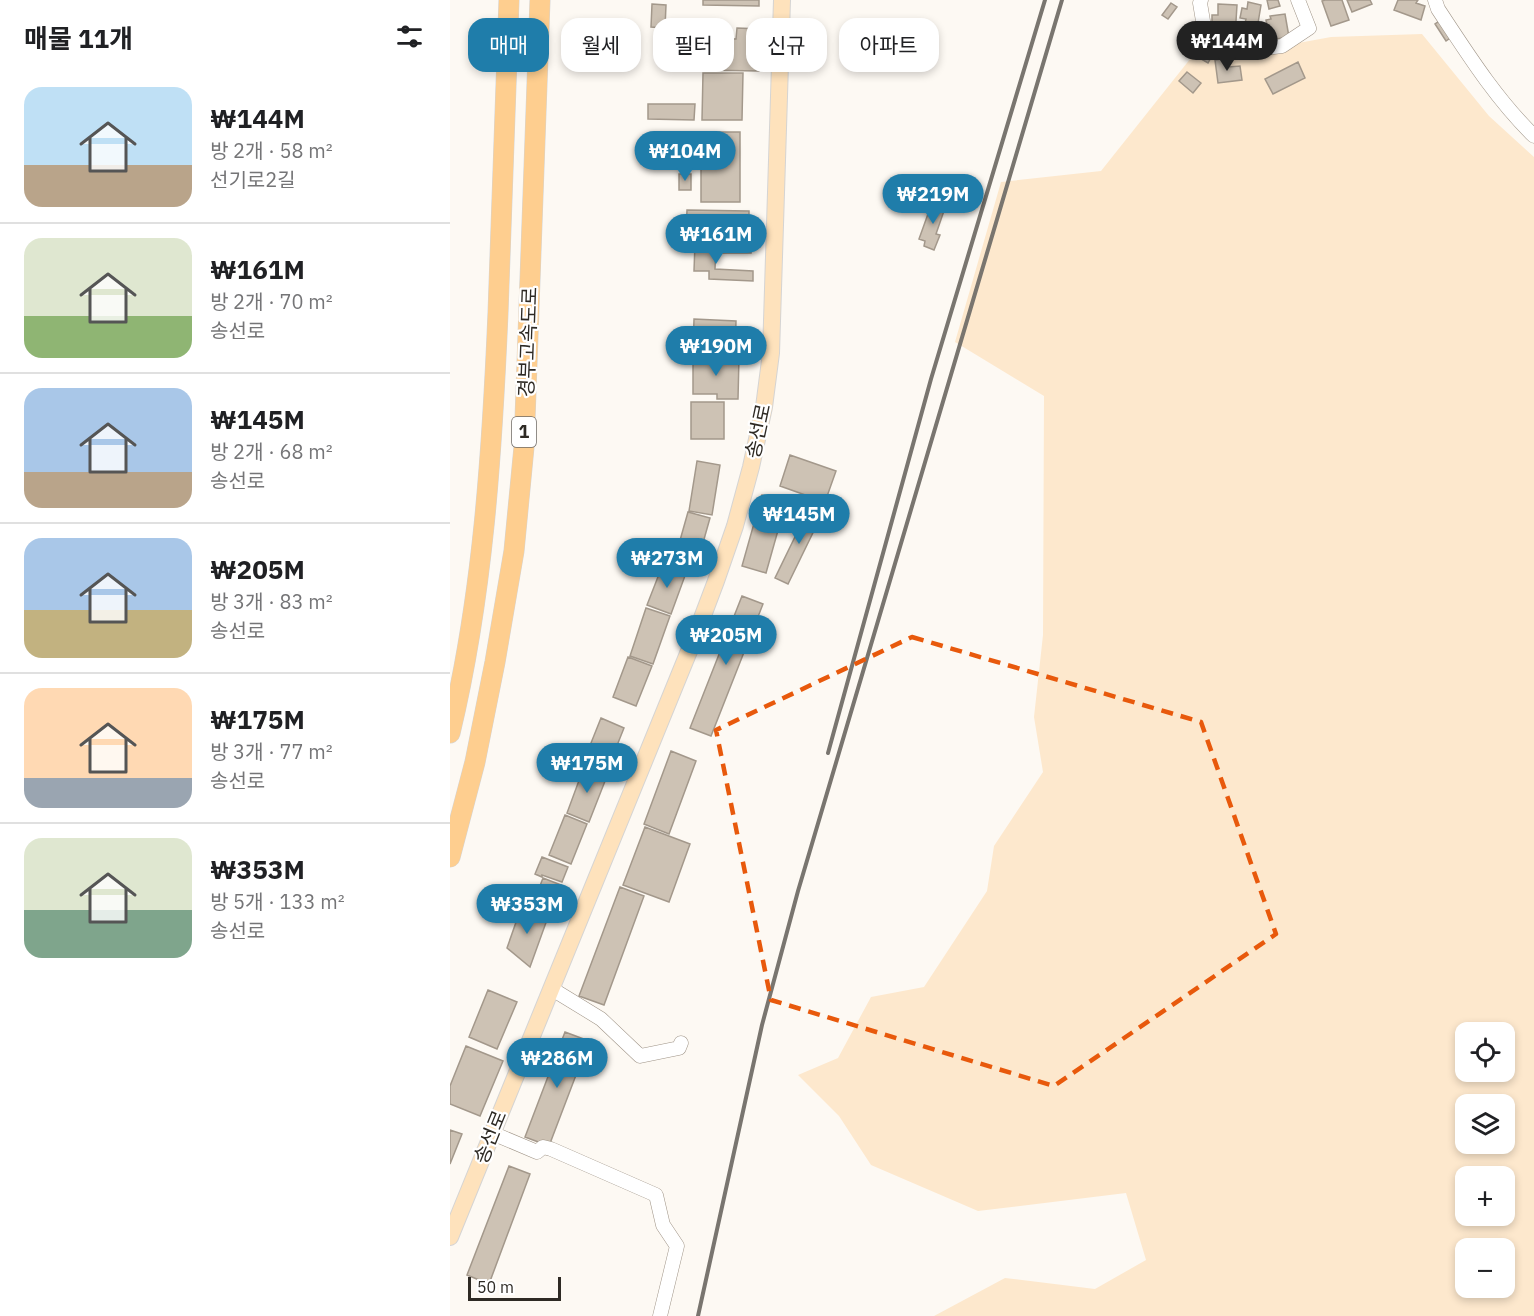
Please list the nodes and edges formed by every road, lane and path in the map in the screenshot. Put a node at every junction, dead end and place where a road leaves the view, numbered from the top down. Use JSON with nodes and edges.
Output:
{"nodes":[{"id":1,"x":509,"y":0,"type":"edge"},
{"id":2,"x":540,"y":0,"type":"edge"},
{"id":3,"x":782,"y":0,"type":"edge"},
{"id":4,"x":1201,"y":0,"type":"edge"},
{"id":5,"x":1298,"y":0,"type":"edge"},
{"id":6,"x":1435,"y":0,"type":"edge"},
{"id":7,"x":1534,"y":136,"type":"edge"},
{"id":8,"x":450,"y":733,"type":"edge"},
{"id":9,"x":450,"y":857,"type":"edge"},
{"id":10,"x":552,"y":989,"type":"junction"},
{"id":11,"x":681,"y":1043,"type":"dead end"},
{"id":12,"x":492,"y":1133,"type":"junction"},
{"id":13,"x":450,"y":1237,"type":"edge"},
{"id":14,"x":660,"y":1316,"type":"edge"}],
"edges":[{"from":1,"to":8,"type":"highway","name":"경부고속도로","number":"1"},
{"from":2,"to":9,"type":"highway","name":"경부고속도로","number":"1"},
{"from":3,"to":10,"type":"main road","name":"송선로"},
{"from":4,"to":5,"type":"street"},
{"from":6,"to":7,"type":"street"},
{"from":10,"to":11,"type":"street"},
{"from":10,"to":12,"type":"main road","name":"송선로"},
{"from":12,"to":13,"type":"main road","name":"송선로"},
{"from":12,"to":14,"type":"street"}]}
